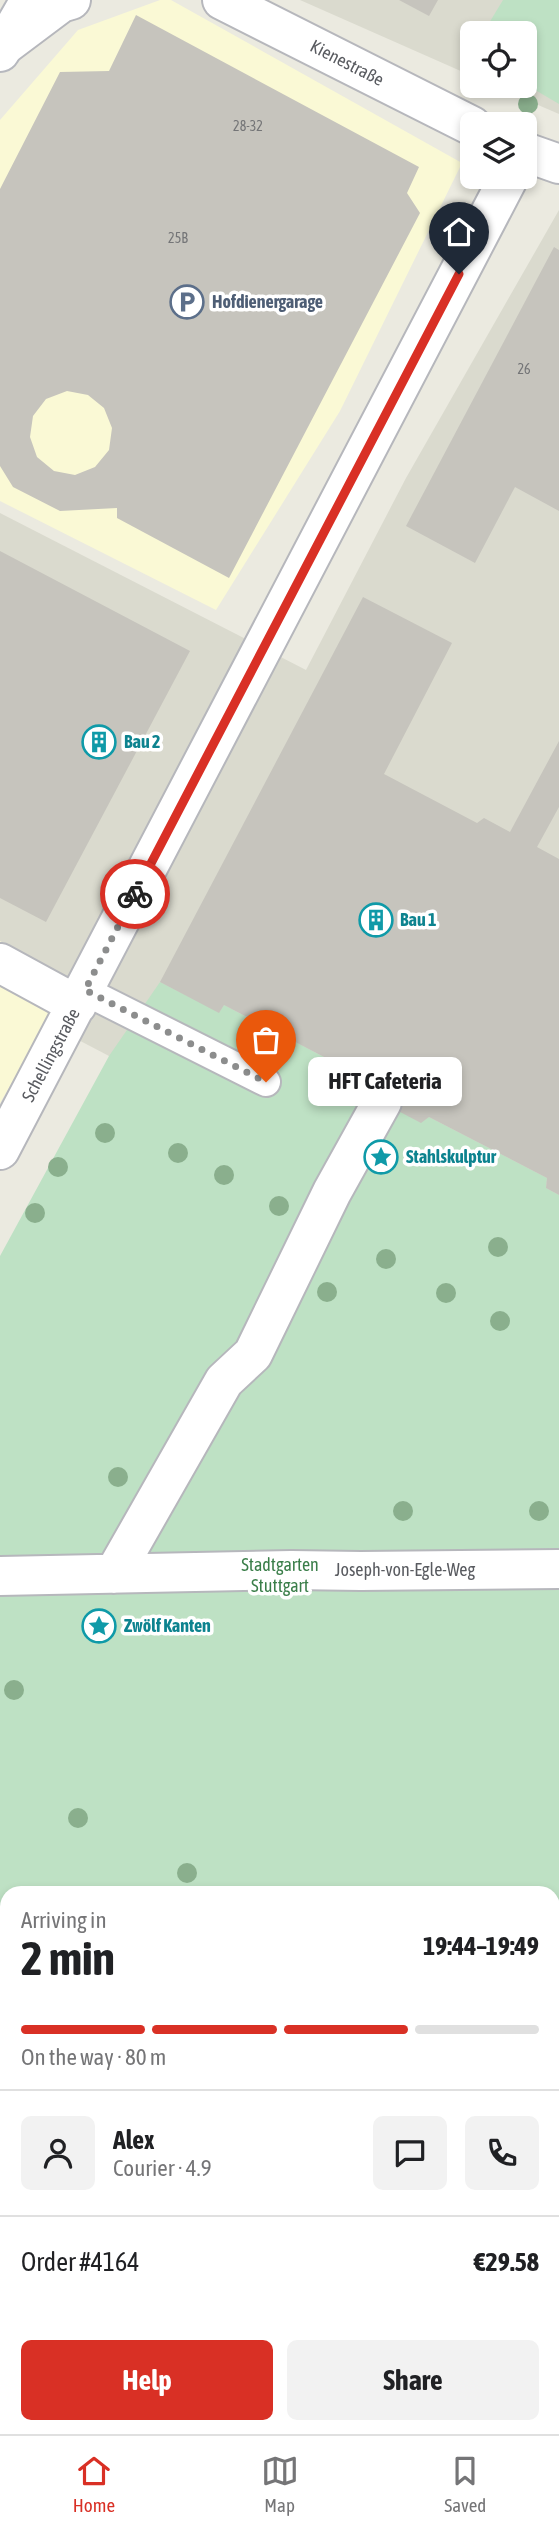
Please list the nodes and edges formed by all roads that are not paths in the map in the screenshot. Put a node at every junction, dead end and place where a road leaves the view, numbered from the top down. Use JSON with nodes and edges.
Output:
{"nodes":[{"id":1,"x":30,"y":0,"type":"edge"},
{"id":2,"x":71,"y":0,"type":"edge"},
{"id":3,"x":222,"y":0,"type":"edge"},
{"id":4,"x":2,"y":48,"type":"edge"},
{"id":5,"x":460,"y":120,"type":"edge"},
{"id":6,"x":537,"y":156,"type":"edge"},
{"id":7,"x":559,"y":164,"type":"edge"},
{"id":8,"x":503,"y":189,"type":"edge"},
{"id":9,"x":0,"y":963,"type":"edge"},
{"id":10,"x":81,"y":998,"type":"junction"},
{"id":11,"x":266,"y":1082,"type":"dead end"},
{"id":12,"x":383,"y":1102,"type":"dead end"},
{"id":13,"x":0,"y":1150,"type":"edge"},
{"id":14,"x":559,"y":1569,"type":"edge"},
{"id":15,"x":114,"y":1574,"type":"junction"},
{"id":16,"x":0,"y":1576,"type":"edge"}],
"edges":[{"from":1,"to":4,"type":"street"},
{"from":2,"to":4,"type":"street"},
{"from":3,"to":5,"type":"street","name":"Kienestraße"},
{"from":6,"to":7,"type":"street"},
{"from":8,"to":10,"type":"street","name":"Schellingstraße"},
{"from":9,"to":10,"type":"street"},
{"from":10,"to":11,"type":"lane"},
{"from":10,"to":13,"type":"street","name":"Schellingstraße"},
{"from":12,"to":15,"type":"street"},
{"from":14,"to":15,"type":"street","name":"Joseph-von-Egle-Weg"},
{"from":15,"to":16,"type":"street","name":"Joseph-von-Egle-Weg"}]}
